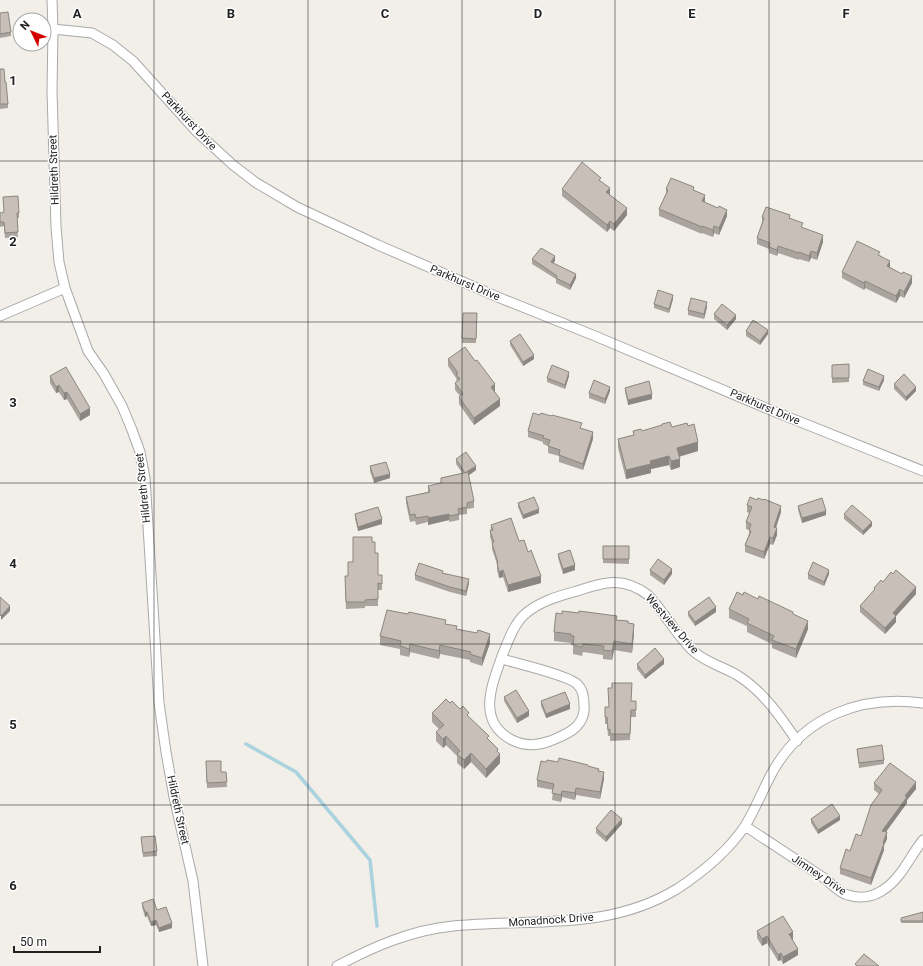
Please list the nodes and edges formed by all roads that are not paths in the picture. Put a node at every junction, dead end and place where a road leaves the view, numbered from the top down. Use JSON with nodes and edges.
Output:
{"nodes":[{"id":1,"x":52,"y":0,"type":"edge"},
{"id":2,"x":53,"y":29,"type":"junction"},
{"id":3,"x":65,"y":288,"type":"junction"},
{"id":4,"x":0,"y":316,"type":"edge"},
{"id":5,"x":923,"y":471,"type":"edge"},
{"id":6,"x":502,"y":658,"type":"junction"},
{"id":7,"x":923,"y":703,"type":"edge"},
{"id":8,"x":797,"y":741,"type":"junction"},
{"id":9,"x":745,"y":826,"type":"junction"},
{"id":10,"x":923,"y":840,"type":"edge"},
{"id":11,"x":203,"y":966,"type":"edge"},
{"id":12,"x":337,"y":966,"type":"edge"}],
"edges":[{"from":1,"to":2,"type":"street","name":"Hildreth Street"},
{"from":2,"to":3,"type":"street","name":"Hildreth Street"},
{"from":2,"to":5,"type":"street","name":"Parkhurst Drive"},
{"from":3,"to":4,"type":"street"},
{"from":3,"to":11,"type":"street","name":"Hildreth Street"},
{"from":6,"to":6,"type":"street","name":"Westview Drive"},
{"from":6,"to":8,"type":"street","name":"Westview Drive"},
{"from":7,"to":8,"type":"street","name":"Monadnock Drive"},
{"from":8,"to":9,"type":"street","name":"Monadnock Drive"},
{"from":9,"to":10,"type":"street","name":"Jimney Drive"},
{"from":9,"to":12,"type":"street","name":"Monadnock Drive"}]}
